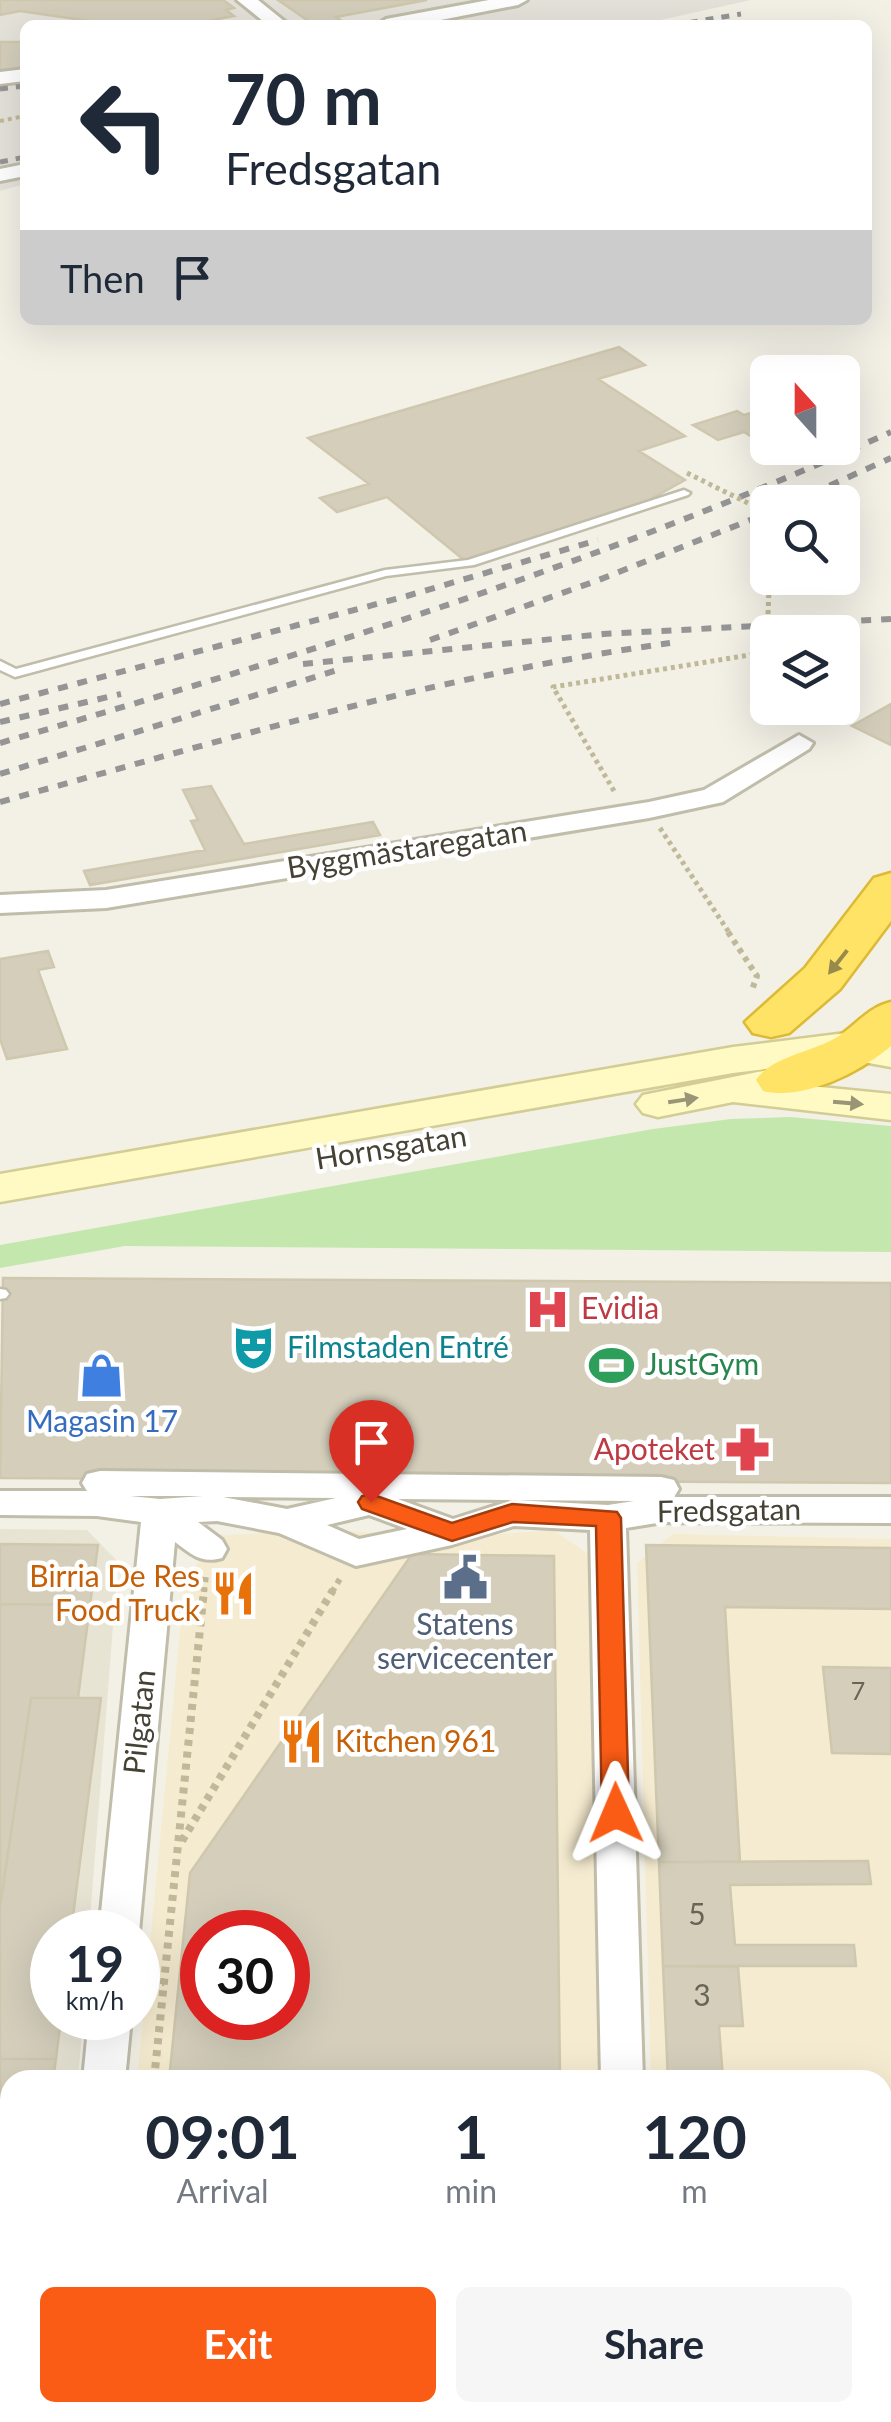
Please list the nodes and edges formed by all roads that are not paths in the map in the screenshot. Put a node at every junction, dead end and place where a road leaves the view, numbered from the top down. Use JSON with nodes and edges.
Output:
{"nodes":[{"id":1,"x":246,"y":0,"type":"edge"},
{"id":2,"x":518,"y":0,"type":"edge"},
{"id":3,"x":273,"y":20,"type":"edge"},
{"id":4,"x":412,"y":20,"type":"edge"},
{"id":5,"x":684,"y":493,"type":"dead end"},
{"id":6,"x":0,"y":664,"type":"edge"},
{"id":7,"x":799,"y":743,"type":"dead end"},
{"id":8,"x":891,"y":888,"type":"edge"},
{"id":9,"x":0,"y":904,"type":"edge"},
{"id":10,"x":891,"y":949,"type":"edge"},
{"id":11,"x":762,"y":1006,"type":"joint"},
{"id":12,"x":869,"y":1043,"type":"edge"},
{"id":13,"x":630,"y":1079,"type":"junction"},
{"id":14,"x":759,"y":1086,"type":"junction"},
{"id":15,"x":891,"y":1106,"type":"edge"},
{"id":16,"x":14,"y":1184,"type":"edge"},
{"id":17,"x":0,"y":1213,"type":"edge"},
{"id":18,"x":100,"y":1483,"type":"dead end"},
{"id":19,"x":660,"y":1489,"type":"dead end"},
{"id":20,"x":0,"y":1503,"type":"edge"},
{"id":21,"x":891,"y":1510,"type":"edge"},
{"id":22,"x":160,"y":1512,"type":"junction"},
{"id":23,"x":608,"y":1518,"type":"junction"},
{"id":24,"x":95,"y":1522,"type":"dead end"},
{"id":25,"x":287,"y":1522,"type":"junction"},
{"id":26,"x":452,"y":1532,"type":"junction"},
{"id":27,"x":208,"y":1549,"type":"road end"},
{"id":28,"x":121,"y":1910,"type":"edge"},
{"id":29,"x":108,"y":2040,"type":"edge"},
{"id":30,"x":105,"y":2070,"type":"edge"},
{"id":31,"x":622,"y":2070,"type":"edge"}],
"edges":[{"from":1,"to":3,"type":"street"},
{"from":2,"to":4,"type":"street"},
{"from":5,"to":6,"type":"lane"},
{"from":7,"to":9,"type":"street","name":"Byggmästaregatan"},
{"from":8,"to":11,"type":"highway","one_way":true},
{"from":10,"to":12,"type":"highway"},
{"from":11,"to":13,"type":"main road","name":"Hornsgatan"},
{"from":12,"to":13,"type":"main road","name":"Hornsgatan"},
{"from":12,"to":14,"type":"highway"},
{"from":13,"to":16,"type":"main road","name":"Hornsgatan"},
{"from":14,"to":15,"type":"main road","name":"Hornsgatan","one_way":true},
{"from":17,"to":14,"type":"main road","name":"Hornsgatan","one_way":true},
{"from":18,"to":19,"type":"street"},
{"from":20,"to":22,"type":"street"},
{"from":21,"to":23,"type":"street","name":"Fredsgatan"},
{"from":22,"to":24,"type":"street"},
{"from":22,"to":25,"type":"street"},
{"from":22,"to":27,"type":"street"},
{"from":22,"to":28,"type":"street","name":"Pilgatan"},
{"from":23,"to":26,"type":"street","name":"Fredsgatan"},
{"from":23,"to":31,"type":"street"},
{"from":25,"to":26,"type":"street"},
{"from":25,"to":26,"type":"street","name":"Fredsgatan"},
{"from":29,"to":30,"type":"street"}]}
